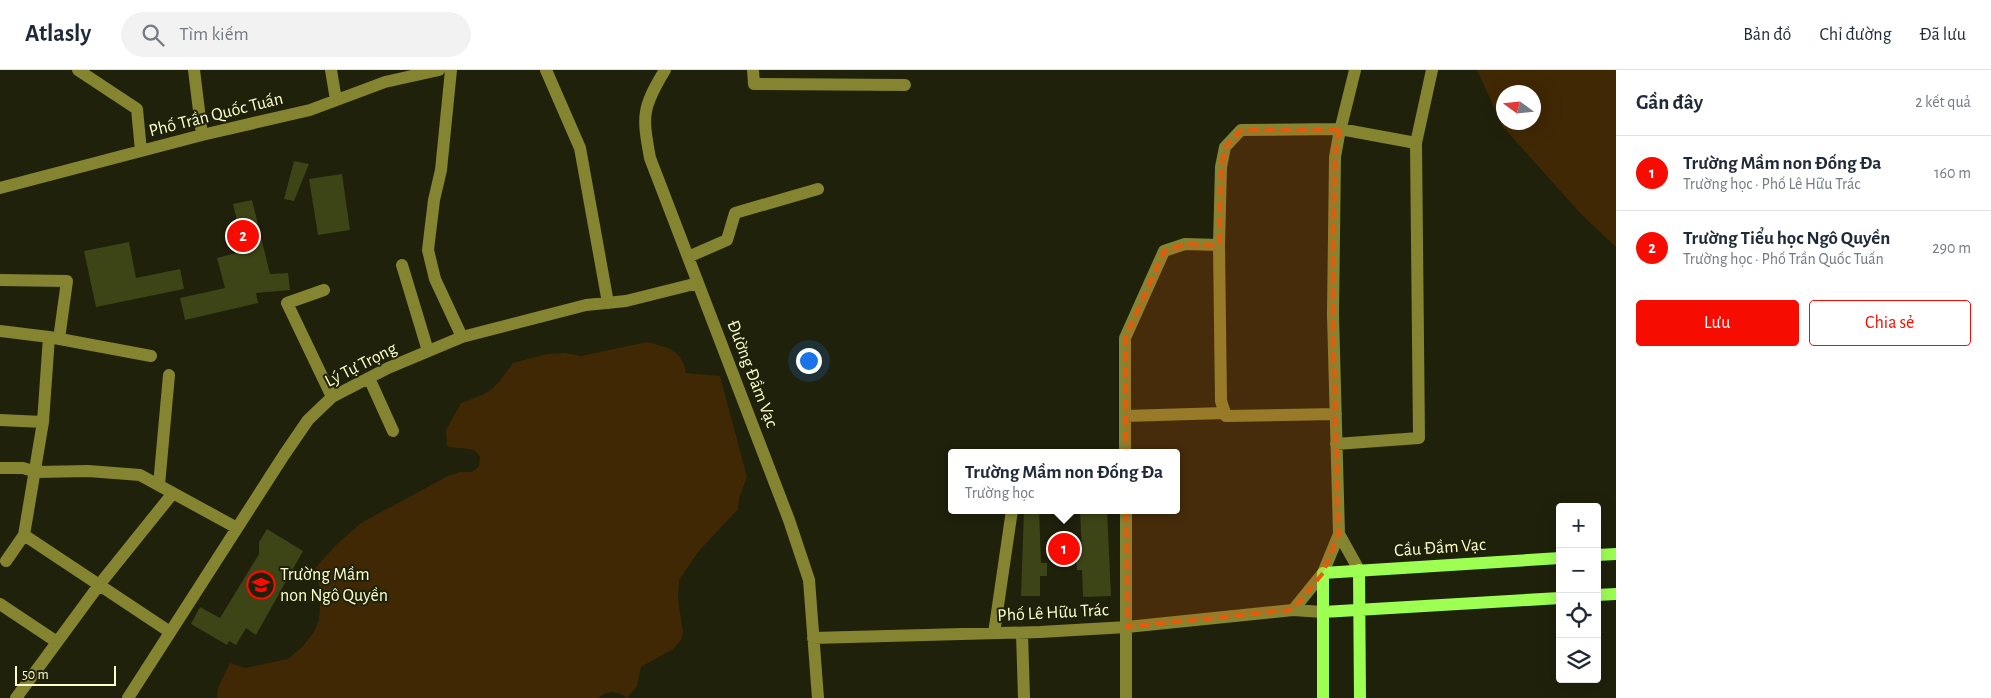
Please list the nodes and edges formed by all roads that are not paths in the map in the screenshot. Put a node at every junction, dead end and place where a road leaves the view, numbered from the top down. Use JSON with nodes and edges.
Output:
{"nodes":[{"id":1,"x":78,"y":70,"type":"edge"},
{"id":2,"x":194,"y":70,"type":"edge"},
{"id":3,"x":331,"y":70,"type":"edge"},
{"id":4,"x":439,"y":70,"type":"edge"},
{"id":5,"x":451,"y":70,"type":"edge"},
{"id":6,"x":546,"y":70,"type":"edge"},
{"id":7,"x":665,"y":70,"type":"edge"},
{"id":8,"x":753,"y":70,"type":"edge"},
{"id":9,"x":1355,"y":70,"type":"edge"},
{"id":10,"x":1432,"y":70,"type":"edge"},
{"id":11,"x":905,"y":85,"type":"dead end"},
{"id":12,"x":336,"y":100,"type":"junction"},
{"id":13,"x":1340,"y":129,"type":"junction"},
{"id":14,"x":202,"y":135,"type":"junction"},
{"id":15,"x":1416,"y":143,"type":"junction"},
{"id":16,"x":141,"y":152,"type":"junction"},
{"id":17,"x":0,"y":188,"type":"edge"},
{"id":18,"x":818,"y":189,"type":"dead end"},
{"id":19,"x":1219,"y":244,"type":"junction"},
{"id":20,"x":688,"y":258,"type":"junction"},
{"id":21,"x":402,"y":265,"type":"dead end"},
{"id":22,"x":0,"y":280,"type":"edge"},
{"id":23,"x":698,"y":283,"type":"junction"},
{"id":24,"x":324,"y":290,"type":"dead end"},
{"id":25,"x":608,"y":302,"type":"junction"},
{"id":26,"x":0,"y":332,"type":"edge"},
{"id":27,"x":462,"y":337,"type":"junction"},
{"id":28,"x":54,"y":338,"type":"junction"},
{"id":29,"x":428,"y":351,"type":"junction"},
{"id":30,"x":151,"y":356,"type":"dead end"},
{"id":31,"x":169,"y":375,"type":"dead end"},
{"id":32,"x":369,"y":378,"type":"junction"},
{"id":33,"x":332,"y":397,"type":"junction"},
{"id":34,"x":1225,"y":414,"type":"junction"},
{"id":35,"x":1336,"y":414,"type":"junction"},
{"id":36,"x":1125,"y":416,"type":"junction"},
{"id":37,"x":0,"y":420,"type":"edge"},
{"id":38,"x":43,"y":422,"type":"junction"},
{"id":39,"x":393,"y":431,"type":"dead end"},
{"id":40,"x":1336,"y":444,"type":"junction"},
{"id":41,"x":1125,"y":449,"type":"edge"},
{"id":42,"x":0,"y":468,"type":"edge"},
{"id":43,"x":36,"y":472,"type":"junction"},
{"id":44,"x":158,"y":485,"type":"junction"},
{"id":45,"x":173,"y":493,"type":"junction"},
{"id":46,"x":1011,"y":514,"type":"edge"},
{"id":47,"x":1126,"y":514,"type":"edge"},
{"id":48,"x":237,"y":528,"type":"junction"},
{"id":49,"x":1338,"y":534,"type":"junction"},
{"id":50,"x":24,"y":535,"type":"junction"},
{"id":51,"x":1616,"y":554,"type":"edge"},
{"id":52,"x":1601,"y":555,"type":"edge"},
{"id":53,"x":1556,"y":558,"type":"edge"},
{"id":54,"x":6,"y":561,"type":"dead end"},
{"id":55,"x":1358,"y":570,"type":"junction"},
{"id":56,"x":1323,"y":573,"type":"junction"},
{"id":57,"x":99,"y":585,"type":"junction"},
{"id":58,"x":1616,"y":594,"type":"edge"},
{"id":59,"x":1601,"y":595,"type":"edge"},
{"id":60,"x":1556,"y":598,"type":"edge"},
{"id":61,"x":0,"y":604,"type":"edge"},
{"id":62,"x":1293,"y":610,"type":"junction"},
{"id":63,"x":1359,"y":610,"type":"junction"},
{"id":64,"x":1323,"y":612,"type":"junction"},
{"id":65,"x":1127,"y":626,"type":"junction"},
{"id":66,"x":170,"y":632,"type":"junction"},
{"id":67,"x":1022,"y":633,"type":"junction"},
{"id":68,"x":994,"y":634,"type":"junction"},
{"id":69,"x":813,"y":638,"type":"junction"},
{"id":70,"x":57,"y":642,"type":"junction"},
{"id":71,"x":16,"y":698,"type":"edge"},
{"id":72,"x":128,"y":698,"type":"edge"},
{"id":73,"x":818,"y":698,"type":"edge"},
{"id":74,"x":1024,"y":698,"type":"edge"},
{"id":75,"x":1126,"y":698,"type":"edge"},
{"id":76,"x":1324,"y":698,"type":"edge"},
{"id":77,"x":1360,"y":698,"type":"edge"}],
"edges":[{"from":1,"to":16,"type":"street"},
{"from":2,"to":14,"type":"street"},
{"from":3,"to":12,"type":"street"},
{"from":4,"to":12,"type":"street","name":"Phố Trần Quốc Tuấn"},
{"from":5,"to":27,"type":"street"},
{"from":6,"to":25,"type":"street"},
{"from":7,"to":20,"type":"street","name":"Đường Đầm Vạc"},
{"from":8,"to":11,"type":"street"},
{"from":9,"to":13,"type":"street"},
{"from":10,"to":15,"type":"street"},
{"from":12,"to":14,"type":"street","name":"Phố Trần Quốc Tuấn"},
{"from":13,"to":15,"type":"street"},
{"from":13,"to":19,"type":"street"},
{"from":13,"to":35,"type":"street"},
{"from":14,"to":16,"type":"street","name":"Phố Trần Quốc Tuấn"},
{"from":15,"to":40,"type":"street"},
{"from":16,"to":17,"type":"street","name":"Phố Trần Quốc Tuấn"},
{"from":18,"to":20,"type":"street"},
{"from":19,"to":34,"type":"street"},
{"from":19,"to":36,"type":"street"},
{"from":20,"to":23,"type":"street","name":"Đường Đầm Vạc"},
{"from":21,"to":29,"type":"street"},
{"from":22,"to":28,"type":"street"},
{"from":23,"to":25,"type":"street","name":"Lý Tự Trọng"},
{"from":23,"to":69,"type":"street","name":"Đường Đầm Vạc"},
{"from":24,"to":33,"type":"street"},
{"from":25,"to":27,"type":"street","name":"Lý Tự Trọng"},
{"from":26,"to":28,"type":"street"},
{"from":27,"to":29,"type":"street","name":"Lý Tự Trọng"},
{"from":28,"to":30,"type":"street"},
{"from":28,"to":38,"type":"street"},
{"from":29,"to":32,"type":"street","name":"Lý Tự Trọng"},
{"from":31,"to":44,"type":"street"},
{"from":32,"to":33,"type":"street","name":"Lý Tự Trọng"},
{"from":32,"to":39,"type":"street"},
{"from":33,"to":48,"type":"street","name":"Lý Tự Trọng"},
{"from":34,"to":35,"type":"street"},
{"from":34,"to":36,"type":"street"},
{"from":35,"to":40,"type":"street"},
{"from":36,"to":41,"type":"street"},
{"from":37,"to":38,"type":"street"},
{"from":38,"to":43,"type":"street"},
{"from":40,"to":49,"type":"street"},
{"from":42,"to":43,"type":"street"},
{"from":43,"to":44,"type":"street"},
{"from":43,"to":50,"type":"street"},
{"from":44,"to":45,"type":"street"},
{"from":45,"to":48,"type":"street"},
{"from":45,"to":57,"type":"street"},
{"from":46,"to":68,"type":"street"},
{"from":47,"to":65,"type":"street"},
{"from":48,"to":66,"type":"street","name":"Lý Tự Trọng"},
{"from":49,"to":55,"type":"street"},
{"from":49,"to":56,"type":"street"},
{"from":50,"to":54,"type":"street"},
{"from":50,"to":57,"type":"street"},
{"from":51,"to":52,"type":"main road"},
{"from":53,"to":55,"type":"main road","name":"Cầu Đầm Vạc"},
{"from":55,"to":56,"type":"main road","name":"Cầu Đầm Vạc"},
{"from":55,"to":63,"type":"main road"},
{"from":56,"to":62,"type":"street"},
{"from":56,"to":64,"type":"main road"},
{"from":57,"to":66,"type":"street"},
{"from":57,"to":70,"type":"street"},
{"from":58,"to":59,"type":"main road"},
{"from":60,"to":63,"type":"main road"},
{"from":61,"to":70,"type":"street"},
{"from":62,"to":64,"type":"street","name":"Phố Lê Hữu Trác"},
{"from":62,"to":65,"type":"street","name":"Phố Lê Hữu Trác"},
{"from":63,"to":64,"type":"main road"},
{"from":63,"to":77,"type":"main road"},
{"from":64,"to":76,"type":"main road"},
{"from":65,"to":67,"type":"street","name":"Phố Lê Hữu Trác"},
{"from":65,"to":75,"type":"street"},
{"from":66,"to":72,"type":"street","name":"Lý Tự Trọng"},
{"from":67,"to":68,"type":"street","name":"Phố Lê Hữu Trác"},
{"from":67,"to":74,"type":"street"},
{"from":68,"to":69,"type":"street","name":"Phố Lê Hữu Trác"},
{"from":69,"to":73,"type":"street","name":"Đường Đầm Vạc"},
{"from":70,"to":71,"type":"street"}]}
